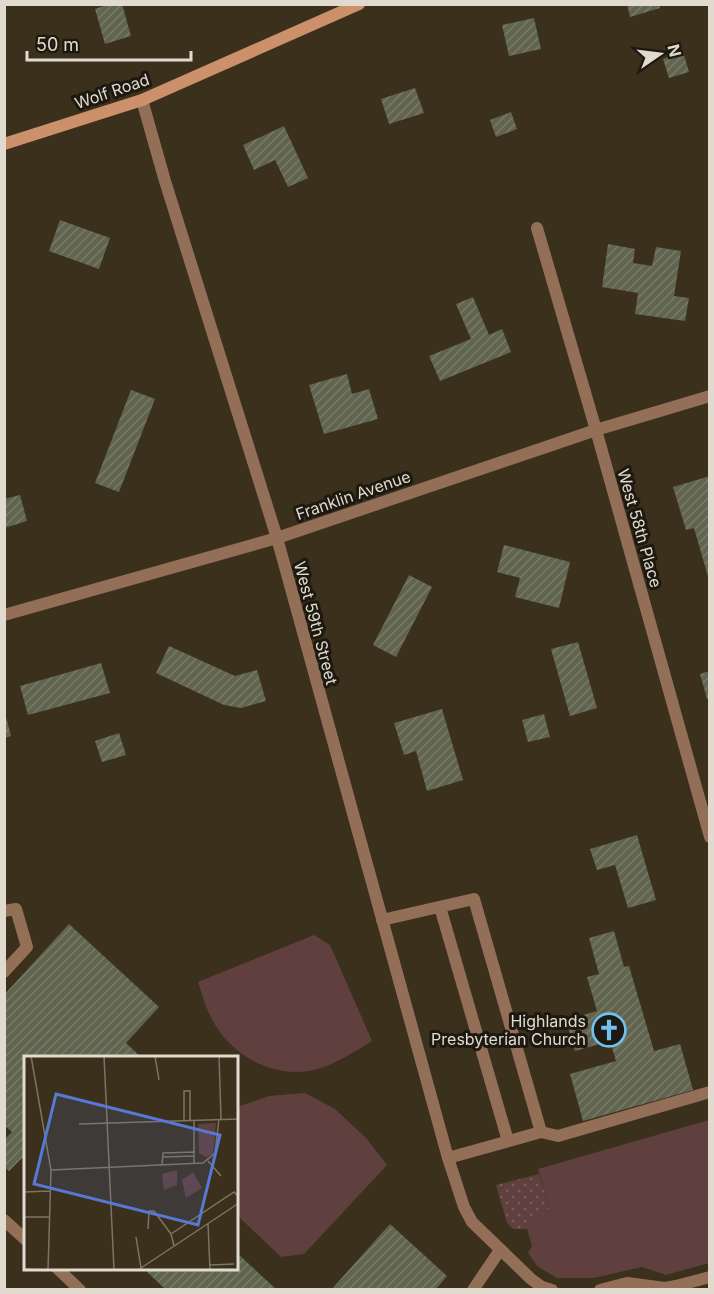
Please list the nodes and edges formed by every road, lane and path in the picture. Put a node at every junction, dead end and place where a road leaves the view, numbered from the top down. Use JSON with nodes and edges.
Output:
{"nodes":[{"id":1,"x":359,"y":4,"type":"edge"},
{"id":2,"x":142,"y":100,"type":"junction"},
{"id":3,"x":4,"y":144,"type":"edge"},
{"id":4,"x":537,"y":228,"type":"dead end"},
{"id":5,"x":710,"y":396,"type":"edge"},
{"id":6,"x":596,"y":430,"type":"junction"},
{"id":7,"x":277,"y":538,"type":"junction"},
{"id":8,"x":4,"y":615,"type":"edge"},
{"id":9,"x":710,"y":837,"type":"edge"},
{"id":10,"x":440,"y":907,"type":"junction"},
{"id":11,"x":4,"y":911,"type":"edge"},
{"id":12,"x":382,"y":920,"type":"junction"},
{"id":13,"x":4,"y":972,"type":"edge"},
{"id":14,"x":710,"y":1092,"type":"edge"},
{"id":15,"x":541,"y":1132,"type":"junction"},
{"id":16,"x":508,"y":1141,"type":"junction"},
{"id":17,"x":448,"y":1158,"type":"junction"},
{"id":18,"x":4,"y":1220,"type":"edge"},
{"id":19,"x":24,"y":1238,"type":"edge"},
{"id":20,"x":500,"y":1250,"type":"junction"},
{"id":21,"x":58,"y":1270,"type":"edge"},
{"id":22,"x":710,"y":1277,"type":"edge"},
{"id":23,"x":80,"y":1290,"type":"edge"},
{"id":24,"x":473,"y":1290,"type":"edge"},
{"id":25,"x":552,"y":1290,"type":"edge"},
{"id":26,"x":600,"y":1290,"type":"edge"}],
"edges":[{"from":1,"to":2,"type":"main road","name":"Wolf Road"},
{"from":2,"to":3,"type":"main road","name":"Wolf Road"},
{"from":2,"to":7,"type":"street","name":"West 59th Street"},
{"from":4,"to":6,"type":"street","name":"West 58th Place"},
{"from":5,"to":6,"type":"street","name":"Franklin Avenue"},
{"from":6,"to":7,"type":"street","name":"Franklin Avenue"},
{"from":6,"to":9,"type":"street","name":"West 58th Place"},
{"from":7,"to":8,"type":"street","name":"Franklin Avenue"},
{"from":7,"to":12,"type":"street","name":"West 59th Street"},
{"from":10,"to":12,"type":"street"},
{"from":10,"to":15,"type":"street"},
{"from":10,"to":16,"type":"street"},
{"from":11,"to":13,"type":"street"},
{"from":12,"to":17,"type":"street","name":"West 59th Street"},
{"from":14,"to":15,"type":"street"},
{"from":15,"to":16,"type":"street"},
{"from":16,"to":17,"type":"street"},
{"from":17,"to":20,"type":"street","name":"West 59th Street"},
{"from":18,"to":19,"type":"street"},
{"from":20,"to":24,"type":"street"},
{"from":20,"to":25,"type":"street","name":"West 59th Street"},
{"from":21,"to":23,"type":"street"},
{"from":22,"to":26,"type":"street"}]}
